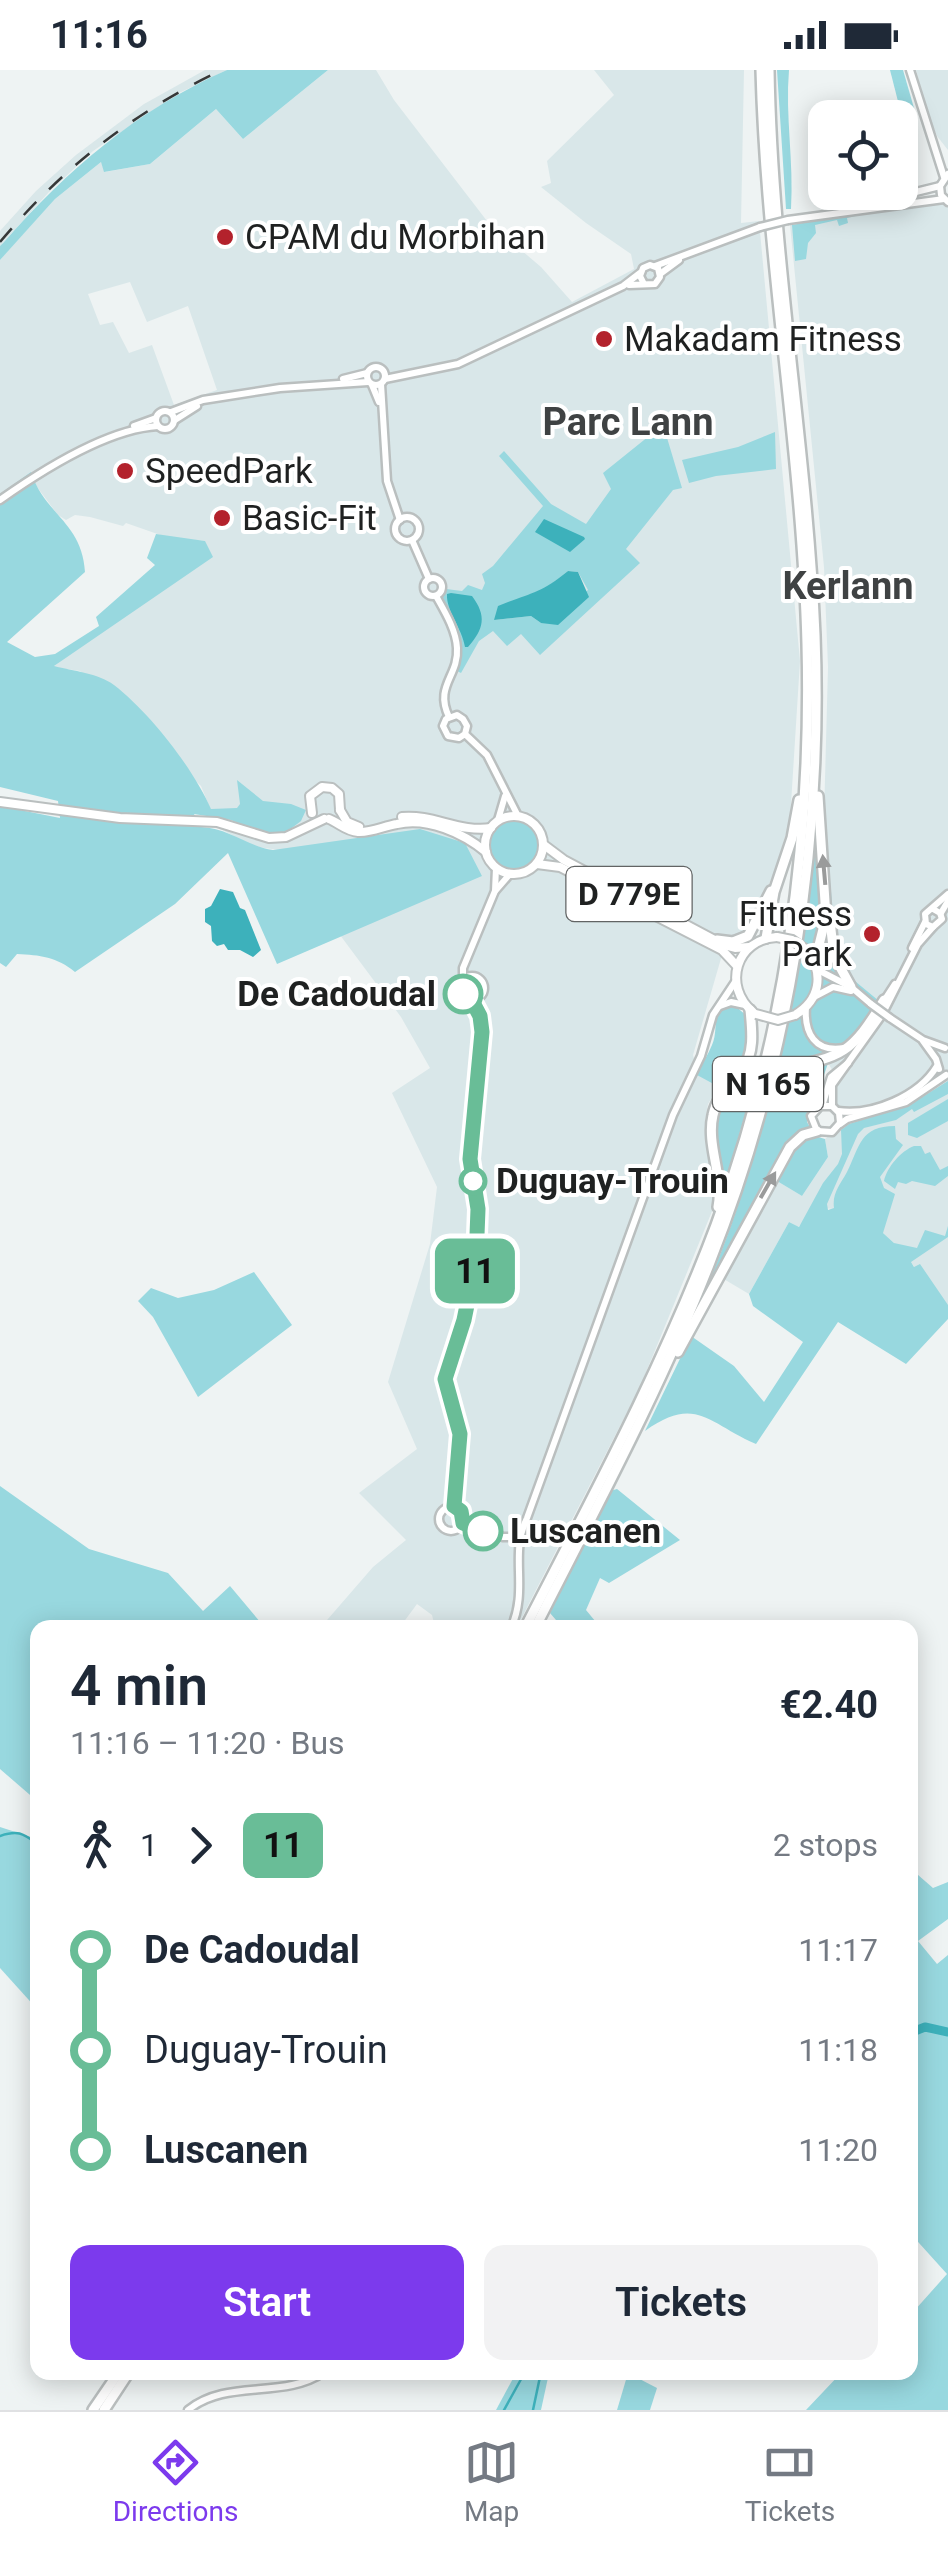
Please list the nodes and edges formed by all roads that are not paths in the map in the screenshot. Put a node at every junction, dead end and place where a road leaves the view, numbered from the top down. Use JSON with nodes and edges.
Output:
{"nodes":[{"id":1,"x":761,"y":70,"type":"edge"},
{"id":2,"x":768,"y":70,"type":"edge"},
{"id":3,"x":910,"y":70,"type":"edge"},
{"id":4,"x":934,"y":145,"type":"junction"},
{"id":5,"x":948,"y":160,"type":"edge"},
{"id":6,"x":946,"y":175,"type":"edge"},
{"id":7,"x":940,"y":186,"type":"junction"},
{"id":8,"x":946,"y":200,"type":"edge"},
{"id":9,"x":838,"y":211,"type":"junction"},
{"id":10,"x":686,"y":256,"type":"junction"},
{"id":11,"x":655,"y":266,"type":"junction"},
{"id":12,"x":640,"y":272,"type":"junction"},
{"id":13,"x":660,"y":274,"type":"junction"},
{"id":14,"x":642,"y":282,"type":"junction"},
{"id":15,"x":623,"y":286,"type":"junction"},
{"id":16,"x":376,"y":379,"type":"junction"},
{"id":17,"x":173,"y":416,"type":"junction"},
{"id":18,"x":157,"y":422,"type":"junction"},
{"id":19,"x":0,"y":500,"type":"edge"},
{"id":20,"x":400,"y":520,"type":"junction"},
{"id":21,"x":412,"y":540,"type":"junction"},
{"id":22,"x":429,"y":579,"type":"junction"},
{"id":23,"x":436,"y":596,"type":"junction"},
{"id":24,"x":449,"y":717,"type":"junction"},
{"id":25,"x":465,"y":734,"type":"junction"},
{"id":26,"x":815,"y":748,"type":"junction"},
{"id":27,"x":807,"y":758,"type":"junction"},
{"id":28,"x":506,"y":795,"type":"junction"},
{"id":29,"x":0,"y":802,"type":"edge"},
{"id":30,"x":340,"y":810,"type":"junction"},
{"id":31,"x":312,"y":813,"type":"junction"},
{"id":32,"x":518,"y":816,"type":"junction"},
{"id":33,"x":326,"y":819,"type":"junction"},
{"id":34,"x":494,"y":824,"type":"junction"},
{"id":35,"x":296,"y":833,"type":"junction"},
{"id":36,"x":544,"y":845,"type":"junction"},
{"id":37,"x":486,"y":852,"type":"junction"},
{"id":38,"x":537,"y":864,"type":"junction"},
{"id":39,"x":496,"y":868,"type":"junction"},
{"id":40,"x":510,"y":874,"type":"junction"},
{"id":41,"x":779,"y":876,"type":"junction"},
{"id":42,"x":495,"y":891,"type":"junction"},
{"id":43,"x":948,"y":898,"type":"edge"},
{"id":44,"x":826,"y":904,"type":"junction"},
{"id":45,"x":937,"y":912,"type":"junction"},
{"id":46,"x":924,"y":922,"type":"junction"},
{"id":47,"x":933,"y":928,"type":"junction"},
{"id":48,"x":772,"y":938,"type":"junction"},
{"id":49,"x":716,"y":940,"type":"junction"},
{"id":50,"x":749,"y":948,"type":"junction"},
{"id":51,"x":466,"y":959,"type":"junction"},
{"id":52,"x":814,"y":961,"type":"junction"},
{"id":53,"x":737,"y":966,"type":"junction"},
{"id":54,"x":472,"y":976,"type":"junction"},
{"id":55,"x":463,"y":980,"type":"junction"},
{"id":56,"x":736,"y":982,"type":"junction"},
{"id":57,"x":895,"y":984,"type":"junction"},
{"id":58,"x":851,"y":987,"type":"junction"},
{"id":59,"x":814,"y":996,"type":"junction"},
{"id":60,"x":861,"y":996,"type":"junction"},
{"id":61,"x":474,"y":999,"type":"junction"},
{"id":62,"x":884,"y":1000,"type":"junction"},
{"id":63,"x":718,"y":1007,"type":"junction"},
{"id":64,"x":806,"y":1007,"type":"junction"},
{"id":65,"x":751,"y":1010,"type":"junction"},
{"id":66,"x":874,"y":1026,"type":"junction"},
{"id":67,"x":922,"y":1040,"type":"junction"},
{"id":68,"x":947,"y":1048,"type":"edge"},
{"id":69,"x":849,"y":1062,"type":"junction"},
{"id":70,"x":936,"y":1062,"type":"junction"},
{"id":71,"x":947,"y":1075,"type":"edge"},
{"id":72,"x":715,"y":1106,"type":"junction"},
{"id":73,"x":820,"y":1106,"type":"junction"},
{"id":74,"x":834,"y":1108,"type":"junction"},
{"id":75,"x":838,"y":1126,"type":"junction"},
{"id":76,"x":818,"y":1131,"type":"junction"},
{"id":77,"x":698,"y":1272,"type":"junction"},
{"id":78,"x":649,"y":1401,"type":"junction"},
{"id":79,"x":454,"y":1506,"type":"junction"},
{"id":80,"x":463,"y":1523,"type":"junction"},
{"id":81,"x":517,"y":1537,"type":"junction"},
{"id":82,"x":515,"y":1620,"type":"edge"},
{"id":83,"x":529,"y":1620,"type":"edge"},
{"id":84,"x":539,"y":1620,"type":"edge"},
{"id":85,"x":113,"y":2380,"type":"edge"},
{"id":86,"x":124,"y":2380,"type":"edge"},
{"id":87,"x":309,"y":2380,"type":"edge"},
{"id":88,"x":94,"y":2410,"type":"edge"},
{"id":89,"x":104,"y":2410,"type":"edge"},
{"id":90,"x":188,"y":2410,"type":"edge"}],
"edges":[{"from":1,"to":27,"type":"highway","number":"N 165"},
{"from":2,"to":26,"type":"highway","number":"N 165"},
{"from":3,"to":4,"type":"main road"},
{"from":4,"to":5,"type":"main road"},
{"from":4,"to":6,"type":"main road"},
{"from":6,"to":7,"type":"main road"},
{"from":7,"to":8,"type":"main road"},
{"from":7,"to":9,"type":"main road"},
{"from":8,"to":9,"type":"main road"},
{"from":9,"to":10,"type":"main road","bridge":true},
{"from":10,"to":11,"type":"main road"},
{"from":10,"to":13,"type":"main road"},
{"from":11,"to":12,"type":"main road"},
{"from":11,"to":13,"type":"main road"},
{"from":12,"to":14,"type":"main road"},
{"from":12,"to":15,"type":"main road"},
{"from":13,"to":14,"type":"main road"},
{"from":14,"to":15,"type":"main road"},
{"from":15,"to":16,"type":"main road"},
{"from":16,"to":17,"type":"main road"},
{"from":16,"to":20,"type":"main road"},
{"from":17,"to":18,"type":"main road"},
{"from":17,"to":18,"type":"main road"},
{"from":18,"to":19,"type":"main road"},
{"from":20,"to":21,"type":"main road"},
{"from":20,"to":21,"type":"main road"},
{"from":21,"to":22,"type":"main road"},
{"from":22,"to":23,"type":"main road"},
{"from":22,"to":23,"type":"main road"},
{"from":23,"to":24,"type":"main road"},
{"from":24,"to":25,"type":"main road"},
{"from":24,"to":25,"type":"main road"},
{"from":25,"to":28,"type":"main road"},
{"from":44,"to":26,"type":"highway","one_way":true},
{"from":26,"to":78,"type":"highway","number":"N 165"},
{"from":27,"to":41,"type":"highway"},
{"from":27,"to":77,"type":"highway","number":"N 165"},
{"from":28,"to":32,"type":"main road"},
{"from":28,"to":34,"type":"main road"},
{"from":29,"to":35,"type":"main road"},
{"from":30,"to":31,"type":"main road"},
{"from":30,"to":33,"type":"main road"},
{"from":30,"to":34,"type":"main road"},
{"from":31,"to":33,"type":"main road"},
{"from":31,"to":35,"type":"main road"},
{"from":32,"to":34,"type":"main road"},
{"from":32,"to":36,"type":"main road"},
{"from":33,"to":35,"type":"main road"},
{"from":33,"to":37,"type":"main road"},
{"from":34,"to":37,"type":"main road"},
{"from":36,"to":38,"type":"main road"},
{"from":36,"to":49,"type":"main road","number":"D 779E"},
{"from":37,"to":39,"type":"main road"},
{"from":38,"to":40,"type":"main road"},
{"from":38,"to":53,"type":"main road","number":"D 779E"},
{"from":39,"to":40,"type":"main road"},
{"from":39,"to":42,"type":"main road"},
{"from":40,"to":42,"type":"main road"},
{"from":41,"to":48,"type":"highway"},
{"from":41,"to":49,"type":"highway"},
{"from":42,"to":51,"type":"main road"},
{"from":43,"to":45,"type":"main road"},
{"from":44,"to":52,"type":"highway"},
{"from":44,"to":58,"type":"highway"},
{"from":45,"to":46,"type":"main road"},
{"from":45,"to":47,"type":"main road"},
{"from":46,"to":47,"type":"main road"},
{"from":46,"to":57,"type":"main road"},
{"from":47,"to":66,"type":"main road"},
{"from":48,"to":50,"type":"main road"},
{"from":48,"to":52,"type":"main road","bridge":true},
{"from":49,"to":50,"type":"main road","number":"D 779E"},
{"from":50,"to":53,"type":"main road"},
{"from":51,"to":54,"type":"main road"},
{"from":51,"to":55,"type":"main road"},
{"from":52,"to":58,"type":"main road"},
{"from":52,"to":59,"type":"main road"},
{"from":53,"to":56,"type":"main road"},
{"from":54,"to":55,"type":"main road"},
{"from":54,"to":61,"type":"main road"},
{"from":55,"to":61,"type":"main road"},
{"from":56,"to":63,"type":"main road"},
{"from":56,"to":65,"type":"main road"},
{"from":57,"to":62,"type":"main road"},
{"from":57,"to":66,"type":"main road"},
{"from":58,"to":60,"type":"main road"},
{"from":59,"to":60,"type":"main road"},
{"from":59,"to":64,"type":"main road"},
{"from":60,"to":67,"type":"main road","bridge":true},
{"from":61,"to":79,"type":"main road"},
{"from":62,"to":64,"type":"main road"},
{"from":62,"to":72,"type":"highway","bridge":true},
{"from":63,"to":65,"type":"main road"},
{"from":63,"to":81,"type":"main road"},
{"from":64,"to":65,"type":"main road","bridge":true},
{"from":65,"to":72,"type":"highway"},
{"from":66,"to":69,"type":"main road"},
{"from":67,"to":68,"type":"main road"},
{"from":67,"to":70,"type":"main road"},
{"from":68,"to":70,"type":"main road"},
{"from":69,"to":73,"type":"main road"},
{"from":69,"to":74,"type":"main road"},
{"from":70,"to":71,"type":"main road"},
{"from":70,"to":74,"type":"main road"},
{"from":71,"to":75,"type":"main road"},
{"from":72,"to":77,"type":"highway"},
{"from":73,"to":74,"type":"main road"},
{"from":73,"to":76,"type":"main road"},
{"from":74,"to":75,"type":"main road"},
{"from":75,"to":76,"type":"main road"},
{"from":78,"to":76,"type":"highway","one_way":true},
{"from":77,"to":83,"type":"highway","number":"N 165"},
{"from":78,"to":84,"type":"highway","number":"N 165"},
{"from":79,"to":80,"type":"main road"},
{"from":79,"to":80,"type":"main road"},
{"from":80,"to":81,"type":"main road"},
{"from":81,"to":82,"type":"main road"},
{"from":85,"to":88,"type":"highway"},
{"from":86,"to":89,"type":"highway"},
{"from":87,"to":90,"type":"main road"}]}
